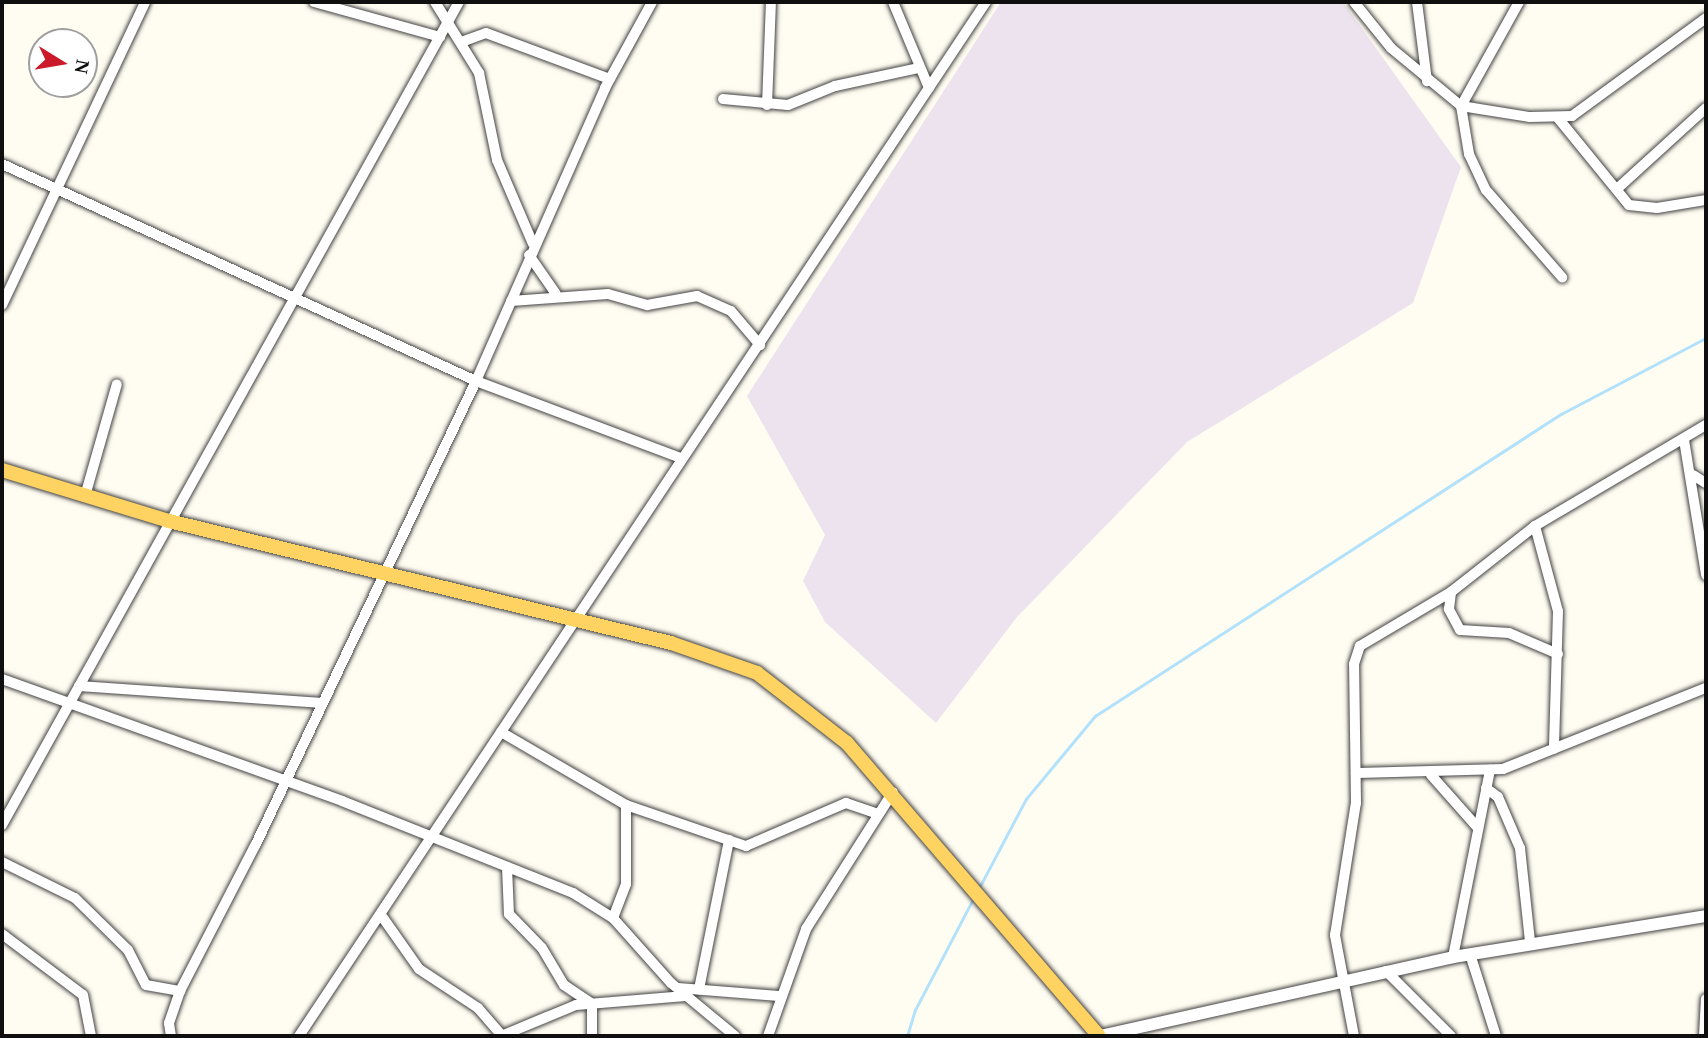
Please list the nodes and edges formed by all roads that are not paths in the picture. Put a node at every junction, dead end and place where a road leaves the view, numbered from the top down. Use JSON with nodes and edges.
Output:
{"nodes":[{"id":1,"x":145,"y":2,"type":"edge"},
{"id":2,"x":314,"y":2,"type":"edge"},
{"id":3,"x":435,"y":2,"type":"edge"},
{"id":4,"x":459,"y":2,"type":"edge"},
{"id":5,"x":652,"y":2,"type":"edge"},
{"id":6,"x":771,"y":2,"type":"edge"},
{"id":7,"x":893,"y":2,"type":"edge"},
{"id":8,"x":986,"y":2,"type":"edge"},
{"id":9,"x":1354,"y":2,"type":"edge"},
{"id":10,"x":1417,"y":2,"type":"edge"},
{"id":11,"x":1519,"y":2,"type":"edge"},
{"id":12,"x":1706,"y":18,"type":"edge"},
{"id":13,"x":449,"y":21,"type":"junction"},
{"id":14,"x":440,"y":37,"type":"junction"},
{"id":15,"x":464,"y":41,"type":"junction"},
{"id":16,"x":918,"y":68,"type":"junction"},
{"id":17,"x":610,"y":79,"type":"junction"},
{"id":18,"x":1427,"y":81,"type":"junction"},
{"id":19,"x":929,"y":88,"type":"junction"},
{"id":20,"x":723,"y":99,"type":"dead end"},
{"id":21,"x":767,"y":105,"type":"junction"},
{"id":22,"x":1461,"y":106,"type":"junction"},
{"id":23,"x":1706,"y":108,"type":"edge"},
{"id":24,"x":1558,"y":118,"type":"junction"},
{"id":25,"x":2,"y":164,"type":"edge"},
{"id":26,"x":1618,"y":188,"type":"junction"},
{"id":27,"x":56,"y":191,"type":"junction"},
{"id":28,"x":1706,"y":200,"type":"edge"},
{"id":29,"x":533,"y":244,"type":"junction"},
{"id":30,"x":528,"y":255,"type":"junction"},
{"id":31,"x":1562,"y":277,"type":"dead end"},
{"id":32,"x":556,"y":295,"type":"junction"},
{"id":33,"x":291,"y":300,"type":"junction"},
{"id":34,"x":510,"y":301,"type":"junction"},
{"id":35,"x":2,"y":305,"type":"edge"},
{"id":36,"x":760,"y":345,"type":"junction"},
{"id":37,"x":476,"y":381,"type":"junction"},
{"id":38,"x":117,"y":384,"type":"dead end"},
{"id":39,"x":1706,"y":425,"type":"edge"},
{"id":40,"x":1684,"y":440,"type":"junction"},
{"id":41,"x":681,"y":458,"type":"junction"},
{"id":42,"x":2,"y":470,"type":"edge"},
{"id":43,"x":1693,"y":475,"type":"junction"},
{"id":44,"x":1706,"y":483,"type":"edge"},
{"id":45,"x":85,"y":496,"type":"junction"},
{"id":46,"x":169,"y":521,"type":"junction"},
{"id":47,"x":1535,"y":526,"type":"junction"},
{"id":48,"x":380,"y":575,"type":"junction"},
{"id":49,"x":1706,"y":575,"type":"edge"},
{"id":50,"x":1451,"y":592,"type":"junction"},
{"id":51,"x":578,"y":621,"type":"junction"},
{"id":52,"x":1558,"y":654,"type":"junction"},
{"id":53,"x":2,"y":679,"type":"edge"},
{"id":54,"x":79,"y":686,"type":"junction"},
{"id":55,"x":1706,"y":688,"type":"edge"},
{"id":56,"x":70,"y":702,"type":"junction"},
{"id":57,"x":322,"y":703,"type":"junction"},
{"id":58,"x":500,"y":732,"type":"junction"},
{"id":59,"x":1554,"y":749,"type":"junction"},
{"id":60,"x":1490,"y":770,"type":"junction"},
{"id":61,"x":1358,"y":773,"type":"junction"},
{"id":62,"x":1431,"y":775,"type":"junction"},
{"id":63,"x":286,"y":780,"type":"junction"},
{"id":64,"x":1486,"y":788,"type":"junction"},
{"id":65,"x":893,"y":792,"type":"junction"},
{"id":66,"x":626,"y":805,"type":"junction"},
{"id":67,"x":878,"y":814,"type":"junction"},
{"id":68,"x":2,"y":825,"type":"edge"},
{"id":69,"x":1478,"y":828,"type":"junction"},
{"id":70,"x":433,"y":836,"type":"junction"},
{"id":71,"x":729,"y":840,"type":"junction"},
{"id":72,"x":2,"y":862,"type":"edge"},
{"id":73,"x":507,"y":867,"type":"junction"},
{"id":74,"x":381,"y":915,"type":"junction"},
{"id":75,"x":1706,"y":916,"type":"edge"},
{"id":76,"x":613,"y":918,"type":"junction"},
{"id":77,"x":2,"y":934,"type":"edge"},
{"id":78,"x":1530,"y":942,"type":"junction"},
{"id":79,"x":1470,"y":954,"type":"junction"},
{"id":80,"x":1453,"y":957,"type":"junction"},
{"id":81,"x":1386,"y":971,"type":"junction"},
{"id":82,"x":1340,"y":983,"type":"junction"},
{"id":83,"x":677,"y":988,"type":"junction"},
{"id":84,"x":699,"y":989,"type":"junction"},
{"id":85,"x":180,"y":991,"type":"junction"},
{"id":86,"x":686,"y":996,"type":"junction"},
{"id":87,"x":779,"y":996,"type":"junction"},
{"id":88,"x":1706,"y":999,"type":"edge"},
{"id":89,"x":592,"y":1003,"type":"junction"},
{"id":90,"x":1350,"y":1034,"type":"edge"},
{"id":91,"x":91,"y":1036,"type":"edge"},
{"id":92,"x":171,"y":1036,"type":"edge"},
{"id":93,"x":299,"y":1036,"type":"edge"},
{"id":94,"x":502,"y":1036,"type":"edge"},
{"id":95,"x":592,"y":1036,"type":"edge"},
{"id":96,"x":735,"y":1036,"type":"edge"},
{"id":97,"x":768,"y":1036,"type":"edge"},
{"id":98,"x":1100,"y":1036,"type":"edge"},
{"id":99,"x":1451,"y":1036,"type":"edge"},
{"id":100,"x":1496,"y":1036,"type":"edge"},
{"id":101,"x":1704,"y":1036,"type":"edge"}],
"edges":[{"from":1,"to":27,"type":"street"},
{"from":2,"to":14,"type":"street"},
{"from":3,"to":13,"type":"street"},
{"from":4,"to":13,"type":"street"},
{"from":5,"to":17,"type":"street"},
{"from":6,"to":21,"type":"street"},
{"from":7,"to":16,"type":"street"},
{"from":8,"to":19,"type":"street"},
{"from":9,"to":18,"type":"street"},
{"from":10,"to":18,"type":"street"},
{"from":11,"to":22,"type":"street"},
{"from":12,"to":24,"type":"street"},
{"from":13,"to":14,"type":"street"},
{"from":13,"to":15,"type":"street"},
{"from":14,"to":33,"type":"street"},
{"from":15,"to":17,"type":"street"},
{"from":15,"to":29,"type":"street"},
{"from":16,"to":19,"type":"street"},
{"from":16,"to":21,"type":"street"},
{"from":17,"to":29,"type":"street"},
{"from":18,"to":22,"type":"street"},
{"from":19,"to":36,"type":"street"},
{"from":20,"to":21,"type":"street"},
{"from":22,"to":24,"type":"street"},
{"from":22,"to":31,"type":"street"},
{"from":23,"to":26,"type":"street"},
{"from":24,"to":26,"type":"street"},
{"from":25,"to":27,"type":"street"},
{"from":26,"to":28,"type":"street"},
{"from":27,"to":33,"type":"street"},
{"from":27,"to":35,"type":"street"},
{"from":29,"to":30,"type":"street"},
{"from":30,"to":32,"type":"street"},
{"from":30,"to":34,"type":"street"},
{"from":32,"to":34,"type":"street"},
{"from":32,"to":36,"type":"street"},
{"from":33,"to":37,"type":"street"},
{"from":33,"to":46,"type":"street"},
{"from":34,"to":37,"type":"street"},
{"from":36,"to":41,"type":"street"},
{"from":37,"to":41,"type":"street"},
{"from":37,"to":48,"type":"street"},
{"from":38,"to":45,"type":"street"},
{"from":39,"to":40,"type":"street"},
{"from":40,"to":43,"type":"street"},
{"from":40,"to":47,"type":"street"},
{"from":41,"to":51,"type":"street"},
{"from":42,"to":45,"type":"main road"},
{"from":43,"to":44,"type":"street"},
{"from":43,"to":49,"type":"street"},
{"from":45,"to":46,"type":"main road"},
{"from":46,"to":48,"type":"main road"},
{"from":46,"to":54,"type":"street"},
{"from":47,"to":50,"type":"street"},
{"from":47,"to":52,"type":"street"},
{"from":48,"to":51,"type":"main road"},
{"from":48,"to":57,"type":"street"},
{"from":50,"to":52,"type":"street"},
{"from":50,"to":61,"type":"street"},
{"from":51,"to":58,"type":"street"},
{"from":51,"to":65,"type":"main road"},
{"from":52,"to":59,"type":"street"},
{"from":53,"to":56,"type":"street"},
{"from":54,"to":56,"type":"street"},
{"from":54,"to":57,"type":"street"},
{"from":55,"to":59,"type":"street"},
{"from":56,"to":63,"type":"street"},
{"from":56,"to":68,"type":"street"},
{"from":57,"to":63,"type":"street"},
{"from":58,"to":66,"type":"street"},
{"from":58,"to":70,"type":"street"},
{"from":59,"to":60,"type":"street"},
{"from":60,"to":62,"type":"street"},
{"from":60,"to":64,"type":"street"},
{"from":61,"to":62,"type":"street"},
{"from":61,"to":82,"type":"street"},
{"from":62,"to":69,"type":"street"},
{"from":63,"to":70,"type":"street"},
{"from":63,"to":85,"type":"street"},
{"from":64,"to":69,"type":"street"},
{"from":64,"to":78,"type":"street"},
{"from":65,"to":67,"type":"street"},
{"from":65,"to":98,"type":"main road"},
{"from":66,"to":71,"type":"street"},
{"from":66,"to":76,"type":"street"},
{"from":67,"to":71,"type":"street"},
{"from":67,"to":87,"type":"street"},
{"from":69,"to":80,"type":"street"},
{"from":70,"to":73,"type":"street"},
{"from":70,"to":74,"type":"street"},
{"from":71,"to":84,"type":"street"},
{"from":72,"to":85,"type":"street"},
{"from":73,"to":76,"type":"street"},
{"from":73,"to":89,"type":"street"},
{"from":74,"to":93,"type":"street"},
{"from":74,"to":94,"type":"street"},
{"from":75,"to":78,"type":"street"},
{"from":76,"to":83,"type":"street"},
{"from":77,"to":91,"type":"street"},
{"from":78,"to":79,"type":"street"},
{"from":79,"to":80,"type":"street"},
{"from":79,"to":100,"type":"street"},
{"from":80,"to":81,"type":"street"},
{"from":81,"to":82,"type":"street"},
{"from":81,"to":99,"type":"street"},
{"from":82,"to":90,"type":"street"},
{"from":82,"to":98,"type":"street"},
{"from":83,"to":84,"type":"street"},
{"from":83,"to":86,"type":"street"},
{"from":84,"to":87,"type":"street"},
{"from":85,"to":92,"type":"street"},
{"from":86,"to":89,"type":"street"},
{"from":86,"to":96,"type":"street"},
{"from":87,"to":97,"type":"street"},
{"from":88,"to":101,"type":"street"},
{"from":89,"to":94,"type":"street"},
{"from":89,"to":95,"type":"street"}]}
